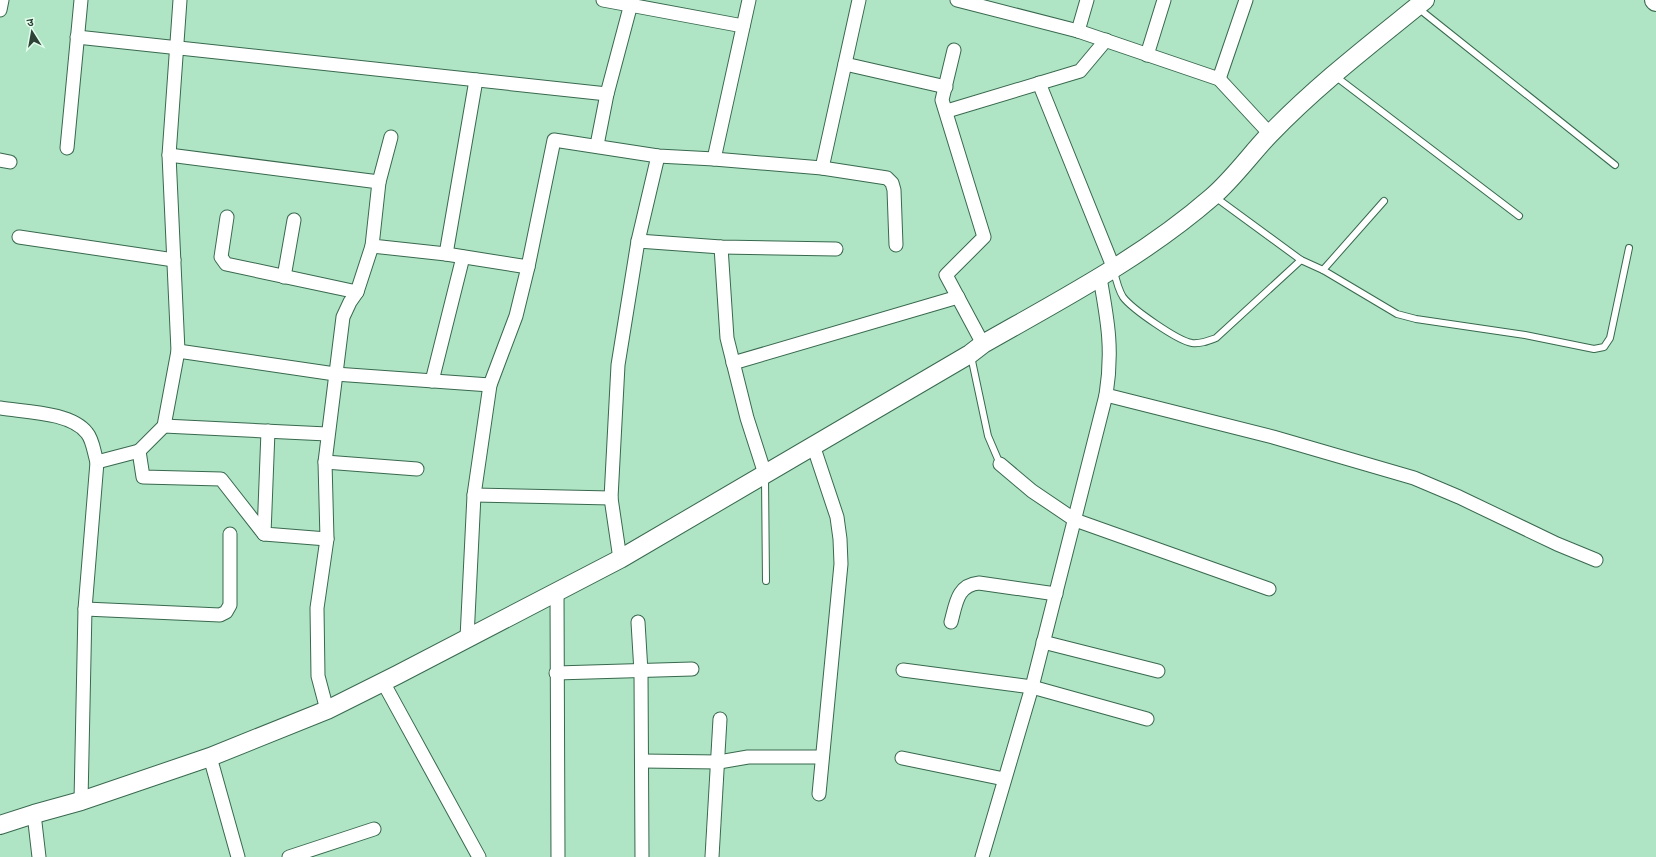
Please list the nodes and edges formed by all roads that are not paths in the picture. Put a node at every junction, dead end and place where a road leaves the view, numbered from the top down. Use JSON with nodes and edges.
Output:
{"nodes":[{"id":1,"x":2,"y":0,"type":"edge"},
{"id":2,"x":81,"y":0,"type":"edge"},
{"id":3,"x":180,"y":0,"type":"edge"},
{"id":4,"x":604,"y":0,"type":"edge"},
{"id":5,"x":748,"y":0,"type":"edge"},
{"id":6,"x":859,"y":0,"type":"edge"},
{"id":7,"x":957,"y":0,"type":"edge"},
{"id":8,"x":1087,"y":0,"type":"edge"},
{"id":9,"x":1164,"y":0,"type":"edge"},
{"id":10,"x":1246,"y":0,"type":"edge"},
{"id":11,"x":632,"y":2,"type":"edge"},
{"id":12,"x":1421,"y":3,"type":"edge"},
{"id":13,"x":1003,"y":5,"type":"edge"},
{"id":14,"x":0,"y":10,"type":"edge"},
{"id":15,"x":743,"y":26,"type":"junction"},
{"id":16,"x":1078,"y":31,"type":"junction"},
{"id":17,"x":77,"y":38,"type":"junction"},
{"id":18,"x":1106,"y":40,"type":"junction"},
{"id":19,"x":176,"y":49,"type":"junction"},
{"id":20,"x":954,"y":50,"type":"dead end"},
{"id":21,"x":1147,"y":55,"type":"junction"},
{"id":22,"x":844,"y":64,"type":"junction"},
{"id":23,"x":1334,"y":75,"type":"junction"},
{"id":24,"x":1219,"y":79,"type":"junction"},
{"id":25,"x":476,"y":80,"type":"junction"},
{"id":26,"x":1038,"y":83,"type":"junction"},
{"id":27,"x":946,"y":87,"type":"junction"},
{"id":28,"x":607,"y":94,"type":"junction"},
{"id":29,"x":947,"y":111,"type":"junction"},
{"id":30,"x":1270,"y":134,"type":"junction"},
{"id":31,"x":391,"y":137,"type":"dead end"},
{"id":32,"x":597,"y":145,"type":"junction"},
{"id":33,"x":67,"y":148,"type":"dead end"},
{"id":34,"x":169,"y":155,"type":"junction"},
{"id":35,"x":658,"y":156,"type":"junction"},
{"id":36,"x":714,"y":159,"type":"junction"},
{"id":37,"x":1615,"y":165,"type":"dead end"},
{"id":38,"x":822,"y":168,"type":"junction"},
{"id":39,"x":379,"y":182,"type":"junction"},
{"id":40,"x":1214,"y":196,"type":"junction"},
{"id":41,"x":1384,"y":202,"type":"dead end"},
{"id":42,"x":1519,"y":216,"type":"dead end"},
{"id":43,"x":227,"y":217,"type":"dead end"},
{"id":44,"x":294,"y":220,"type":"dead end"},
{"id":45,"x":19,"y":237,"type":"dead end"},
{"id":46,"x":638,"y":241,"type":"junction"},
{"id":47,"x":896,"y":245,"type":"dead end"},
{"id":48,"x":372,"y":246,"type":"junction"},
{"id":49,"x":722,"y":247,"type":"junction"},
{"id":50,"x":1629,"y":248,"type":"dead end"},
{"id":51,"x":836,"y":249,"type":"dead end"},
{"id":52,"x":446,"y":254,"type":"junction"},
{"id":53,"x":463,"y":257,"type":"junction"},
{"id":54,"x":174,"y":260,"type":"junction"},
{"id":55,"x":1301,"y":260,"type":"junction"},
{"id":56,"x":528,"y":266,"type":"junction"},
{"id":57,"x":1323,"y":270,"type":"junction"},
{"id":58,"x":1107,"y":274,"type":"junction"},
{"id":59,"x":284,"y":277,"type":"junction"},
{"id":60,"x":358,"y":292,"type":"junction"},
{"id":61,"x":958,"y":297,"type":"junction"},
{"id":62,"x":977,"y":349,"type":"junction"},
{"id":63,"x":178,"y":351,"type":"junction"},
{"id":64,"x":733,"y":363,"type":"junction"},
{"id":65,"x":335,"y":374,"type":"junction"},
{"id":66,"x":432,"y":381,"type":"junction"},
{"id":67,"x":490,"y":385,"type":"junction"},
{"id":68,"x":1106,"y":395,"type":"junction"},
{"id":69,"x":0,"y":408,"type":"edge"},
{"id":70,"x":164,"y":426,"type":"junction"},
{"id":71,"x":268,"y":431,"type":"junction"},
{"id":72,"x":327,"y":434,"type":"junction"},
{"id":73,"x":813,"y":445,"type":"junction"},
{"id":74,"x":138,"y":451,"type":"junction"},
{"id":75,"x":97,"y":462,"type":"junction"},
{"id":76,"x":324,"y":462,"type":"junction"},
{"id":77,"x":1000,"y":464,"type":"joint"},
{"id":78,"x":417,"y":469,"type":"dead end"},
{"id":79,"x":764,"y":474,"type":"junction"},
{"id":80,"x":474,"y":495,"type":"junction"},
{"id":81,"x":611,"y":498,"type":"junction"},
{"id":82,"x":1075,"y":520,"type":"junction"},
{"id":83,"x":230,"y":534,"type":"dead end"},
{"id":84,"x":264,"y":534,"type":"junction"},
{"id":85,"x":327,"y":539,"type":"junction"},
{"id":86,"x":620,"y":558,"type":"junction"},
{"id":87,"x":1596,"y":560,"type":"dead end"},
{"id":88,"x":766,"y":581,"type":"dead end"},
{"id":89,"x":1269,"y":589,"type":"dead end"},
{"id":90,"x":558,"y":592,"type":"junction"},
{"id":91,"x":1056,"y":594,"type":"junction"},
{"id":92,"x":85,"y":609,"type":"junction"},
{"id":93,"x":638,"y":622,"type":"dead end"},
{"id":94,"x":951,"y":622,"type":"dead end"},
{"id":95,"x":467,"y":638,"type":"junction"},
{"id":96,"x":1043,"y":642,"type":"junction"},
{"id":97,"x":692,"y":669,"type":"dead end"},
{"id":98,"x":903,"y":670,"type":"dead end"},
{"id":99,"x":1158,"y":671,"type":"dead end"},
{"id":100,"x":640,"y":672,"type":"junction"},
{"id":101,"x":556,"y":673,"type":"junction"},
{"id":102,"x":383,"y":682,"type":"junction"},
{"id":103,"x":1032,"y":688,"type":"junction"},
{"id":104,"x":327,"y":710,"type":"junction"},
{"id":105,"x":720,"y":719,"type":"dead end"},
{"id":106,"x":1147,"y":719,"type":"dead end"},
{"id":107,"x":210,"y":757,"type":"junction"},
{"id":108,"x":822,"y":757,"type":"junction"},
{"id":109,"x":902,"y":758,"type":"dead end"},
{"id":110,"x":642,"y":761,"type":"junction"},
{"id":111,"x":719,"y":762,"type":"junction"},
{"id":112,"x":1004,"y":779,"type":"junction"},
{"id":113,"x":819,"y":794,"type":"dead end"},
{"id":114,"x":81,"y":802,"type":"junction"},
{"id":115,"x":34,"y":814,"type":"junction"},
{"id":116,"x":0,"y":825,"type":"edge"},
{"id":117,"x":374,"y":829,"type":"dead end"},
{"id":118,"x":40,"y":857,"type":"edge"},
{"id":119,"x":238,"y":857,"type":"edge"},
{"id":120,"x":289,"y":857,"type":"edge"},
{"id":121,"x":479,"y":857,"type":"edge"},
{"id":122,"x":558,"y":857,"type":"edge"},
{"id":123,"x":642,"y":857,"type":"edge"},
{"id":124,"x":712,"y":857,"type":"edge"},
{"id":125,"x":982,"y":857,"type":"edge"}],
"edges":[{"from":1,"to":14,"type":"street"},
{"from":2,"to":17,"type":"street"},
{"from":3,"to":19,"type":"street"},
{"from":4,"to":11,"type":"street"},
{"from":5,"to":15,"type":"street"},
{"from":6,"to":22,"type":"street"},
{"from":7,"to":13,"type":"street"},
{"from":8,"to":16,"type":"street"},
{"from":9,"to":21,"type":"street"},
{"from":10,"to":24,"type":"street"},
{"from":11,"to":15,"type":"street"},
{"from":11,"to":28,"type":"street"},
{"from":12,"to":23,"type":"street"},
{"from":12,"to":37,"type":"lane"},
{"from":13,"to":16,"type":"street"},
{"from":15,"to":36,"type":"street"},
{"from":16,"to":18,"type":"street"},
{"from":17,"to":19,"type":"street"},
{"from":17,"to":33,"type":"street"},
{"from":18,"to":21,"type":"street"},
{"from":18,"to":26,"type":"street"},
{"from":19,"to":25,"type":"street"},
{"from":19,"to":34,"type":"street"},
{"from":20,"to":27,"type":"street"},
{"from":21,"to":24,"type":"street"},
{"from":22,"to":27,"type":"street"},
{"from":22,"to":38,"type":"street"},
{"from":23,"to":30,"type":"street"},
{"from":23,"to":42,"type":"lane"},
{"from":24,"to":30,"type":"street"},
{"from":25,"to":28,"type":"street"},
{"from":25,"to":52,"type":"street"},
{"from":26,"to":29,"type":"street"},
{"from":26,"to":58,"type":"street"},
{"from":27,"to":29,"type":"street"},
{"from":28,"to":32,"type":"street"},
{"from":29,"to":61,"type":"street"},
{"from":30,"to":40,"type":"street"},
{"from":31,"to":39,"type":"street"},
{"from":32,"to":35,"type":"street"},
{"from":32,"to":56,"type":"street"},
{"from":34,"to":39,"type":"street"},
{"from":34,"to":54,"type":"street"},
{"from":35,"to":36,"type":"street"},
{"from":35,"to":46,"type":"street"},
{"from":36,"to":38,"type":"street"},
{"from":38,"to":47,"type":"street"},
{"from":39,"to":48,"type":"street"},
{"from":40,"to":55,"type":"lane"},
{"from":40,"to":58,"type":"street"},
{"from":41,"to":57,"type":"lane"},
{"from":43,"to":59,"type":"street"},
{"from":44,"to":59,"type":"street"},
{"from":45,"to":54,"type":"street"},
{"from":46,"to":49,"type":"street"},
{"from":46,"to":81,"type":"street"},
{"from":48,"to":52,"type":"street"},
{"from":48,"to":60,"type":"street"},
{"from":49,"to":51,"type":"street"},
{"from":49,"to":64,"type":"street"},
{"from":50,"to":57,"type":"lane"},
{"from":52,"to":53,"type":"street"},
{"from":53,"to":56,"type":"street"},
{"from":53,"to":66,"type":"street"},
{"from":54,"to":63,"type":"street"},
{"from":55,"to":57,"type":"lane"},
{"from":55,"to":58,"type":"lane"},
{"from":56,"to":67,"type":"street"},
{"from":58,"to":62,"type":"street"},
{"from":58,"to":68,"type":"street"},
{"from":59,"to":60,"type":"street"},
{"from":60,"to":65,"type":"street"},
{"from":61,"to":62,"type":"street"},
{"from":61,"to":64,"type":"street"},
{"from":62,"to":73,"type":"street"},
{"from":62,"to":77,"type":"lane"},
{"from":63,"to":65,"type":"street"},
{"from":63,"to":70,"type":"street"},
{"from":64,"to":79,"type":"street"},
{"from":65,"to":66,"type":"street"},
{"from":65,"to":72,"type":"street"},
{"from":66,"to":67,"type":"street"},
{"from":67,"to":80,"type":"street"},
{"from":68,"to":82,"type":"street"},
{"from":68,"to":87,"type":"street"},
{"from":69,"to":75,"type":"street"},
{"from":70,"to":71,"type":"street"},
{"from":70,"to":74,"type":"street"},
{"from":71,"to":72,"type":"street"},
{"from":71,"to":84,"type":"street"},
{"from":72,"to":76,"type":"street"},
{"from":73,"to":79,"type":"street"},
{"from":73,"to":108,"type":"street"},
{"from":74,"to":75,"type":"street"},
{"from":74,"to":84,"type":"street"},
{"from":75,"to":92,"type":"street"},
{"from":76,"to":78,"type":"street"},
{"from":76,"to":85,"type":"street"},
{"from":77,"to":82,"type":"street"},
{"from":79,"to":86,"type":"street"},
{"from":79,"to":88,"type":"lane"},
{"from":80,"to":81,"type":"street"},
{"from":80,"to":95,"type":"street"},
{"from":81,"to":86,"type":"street"},
{"from":82,"to":89,"type":"street"},
{"from":82,"to":91,"type":"street"},
{"from":83,"to":92,"type":"street"},
{"from":84,"to":85,"type":"street"},
{"from":85,"to":104,"type":"street"},
{"from":86,"to":90,"type":"street"},
{"from":90,"to":95,"type":"street"},
{"from":90,"to":101,"type":"street"},
{"from":91,"to":94,"type":"street"},
{"from":91,"to":96,"type":"street"},
{"from":92,"to":114,"type":"street"},
{"from":93,"to":100,"type":"street"},
{"from":95,"to":102,"type":"street"},
{"from":96,"to":99,"type":"street"},
{"from":96,"to":103,"type":"street"},
{"from":97,"to":100,"type":"street"},
{"from":98,"to":103,"type":"street"},
{"from":100,"to":101,"type":"street"},
{"from":100,"to":110,"type":"street"},
{"from":101,"to":122,"type":"street"},
{"from":102,"to":104,"type":"street"},
{"from":102,"to":121,"type":"street"},
{"from":103,"to":106,"type":"street"},
{"from":103,"to":112,"type":"street"},
{"from":104,"to":107,"type":"street"},
{"from":105,"to":111,"type":"street"},
{"from":107,"to":114,"type":"street"},
{"from":107,"to":119,"type":"street"},
{"from":108,"to":111,"type":"street"},
{"from":108,"to":113,"type":"street"},
{"from":109,"to":112,"type":"street"},
{"from":110,"to":111,"type":"street"},
{"from":110,"to":123,"type":"street"},
{"from":111,"to":124,"type":"street"},
{"from":112,"to":125,"type":"street"},
{"from":114,"to":115,"type":"street"},
{"from":115,"to":116,"type":"street"},
{"from":115,"to":118,"type":"street"},
{"from":117,"to":120,"type":"street"}]}
